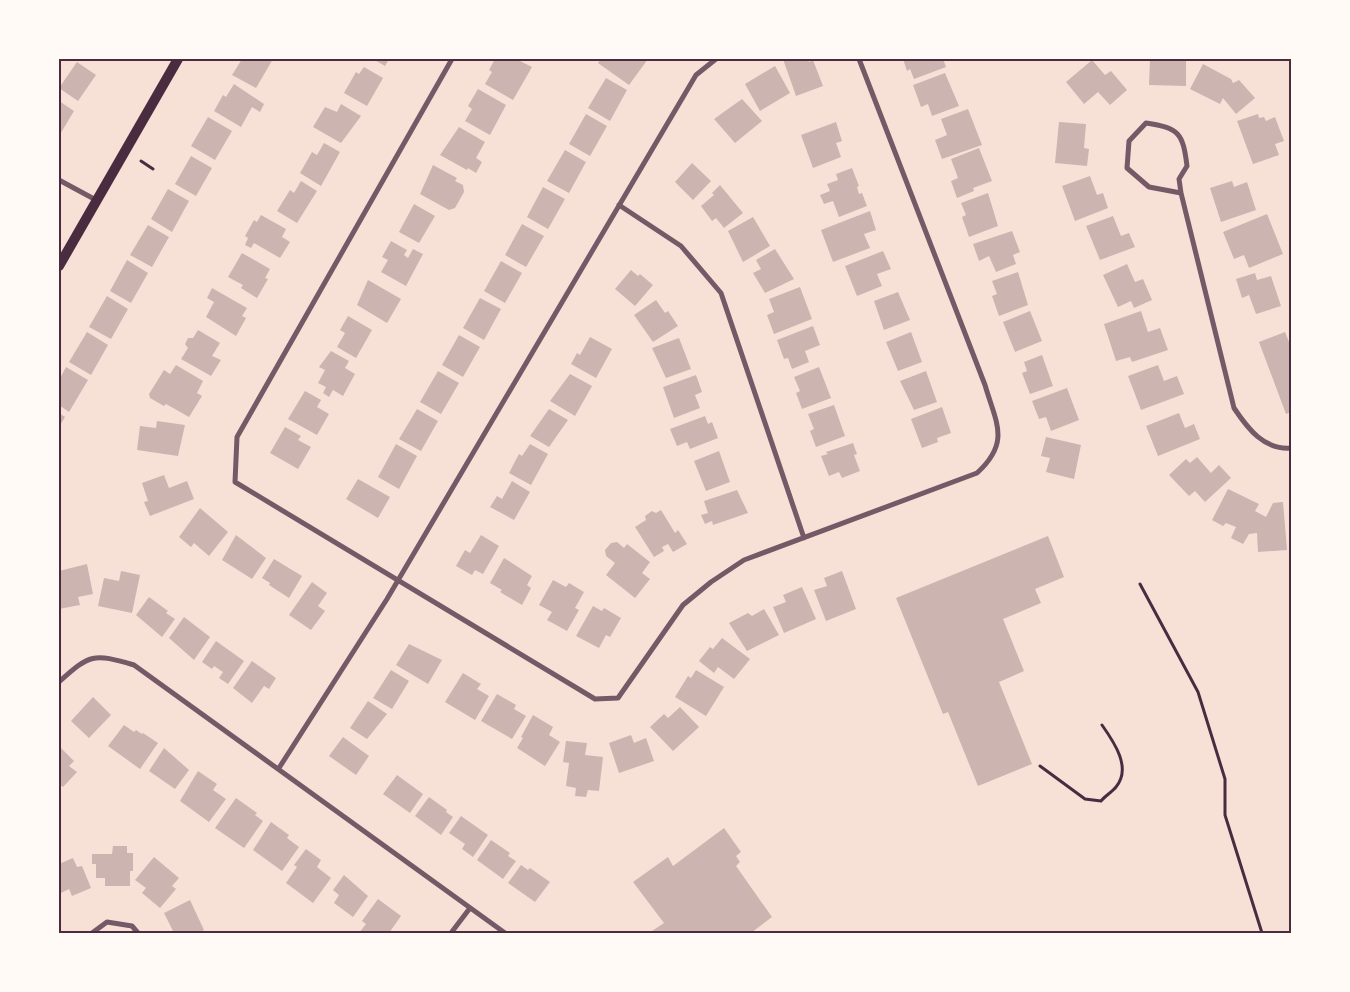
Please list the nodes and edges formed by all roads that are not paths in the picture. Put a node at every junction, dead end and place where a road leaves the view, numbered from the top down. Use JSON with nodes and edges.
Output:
{"nodes":[{"id":1,"x":178,"y":59,"type":"edge"},
{"id":2,"x":452,"y":59,"type":"edge"},
{"id":3,"x":716,"y":59,"type":"edge"},
{"id":4,"x":859,"y":59,"type":"edge"},
{"id":5,"x":59,"y":180,"type":"edge"},
{"id":6,"x":1181,"y":193,"type":"junction"},
{"id":7,"x":96,"y":200,"type":"junction"},
{"id":8,"x":619,"y":205,"type":"junction"},
{"id":9,"x":59,"y":266,"type":"edge"},
{"id":10,"x":1291,"y":448,"type":"edge"},
{"id":11,"x":804,"y":538,"type":"junction"},
{"id":12,"x":398,"y":581,"type":"junction"},
{"id":13,"x":59,"y":682,"type":"edge"},
{"id":14,"x":279,"y":768,"type":"junction"},
{"id":15,"x":470,"y":908,"type":"junction"},
{"id":16,"x":92,"y":933,"type":"edge"},
{"id":17,"x":138,"y":933,"type":"edge"},
{"id":18,"x":450,"y":933,"type":"edge"},
{"id":19,"x":504,"y":933,"type":"edge"}],
"edges":[{"from":1,"to":7,"type":"main road"},
{"from":2,"to":12,"type":"street"},
{"from":3,"to":8,"type":"street"},
{"from":4,"to":11,"type":"street"},
{"from":5,"to":7,"type":"street"},
{"from":6,"to":6,"type":"street"},
{"from":6,"to":10,"type":"street"},
{"from":7,"to":9,"type":"main road"},
{"from":8,"to":11,"type":"street"},
{"from":8,"to":12,"type":"street"},
{"from":11,"to":12,"type":"street"},
{"from":12,"to":14,"type":"street"},
{"from":13,"to":14,"type":"street"},
{"from":14,"to":15,"type":"street"},
{"from":15,"to":18,"type":"street"},
{"from":15,"to":19,"type":"street"},
{"from":16,"to":17,"type":"street"}]}
